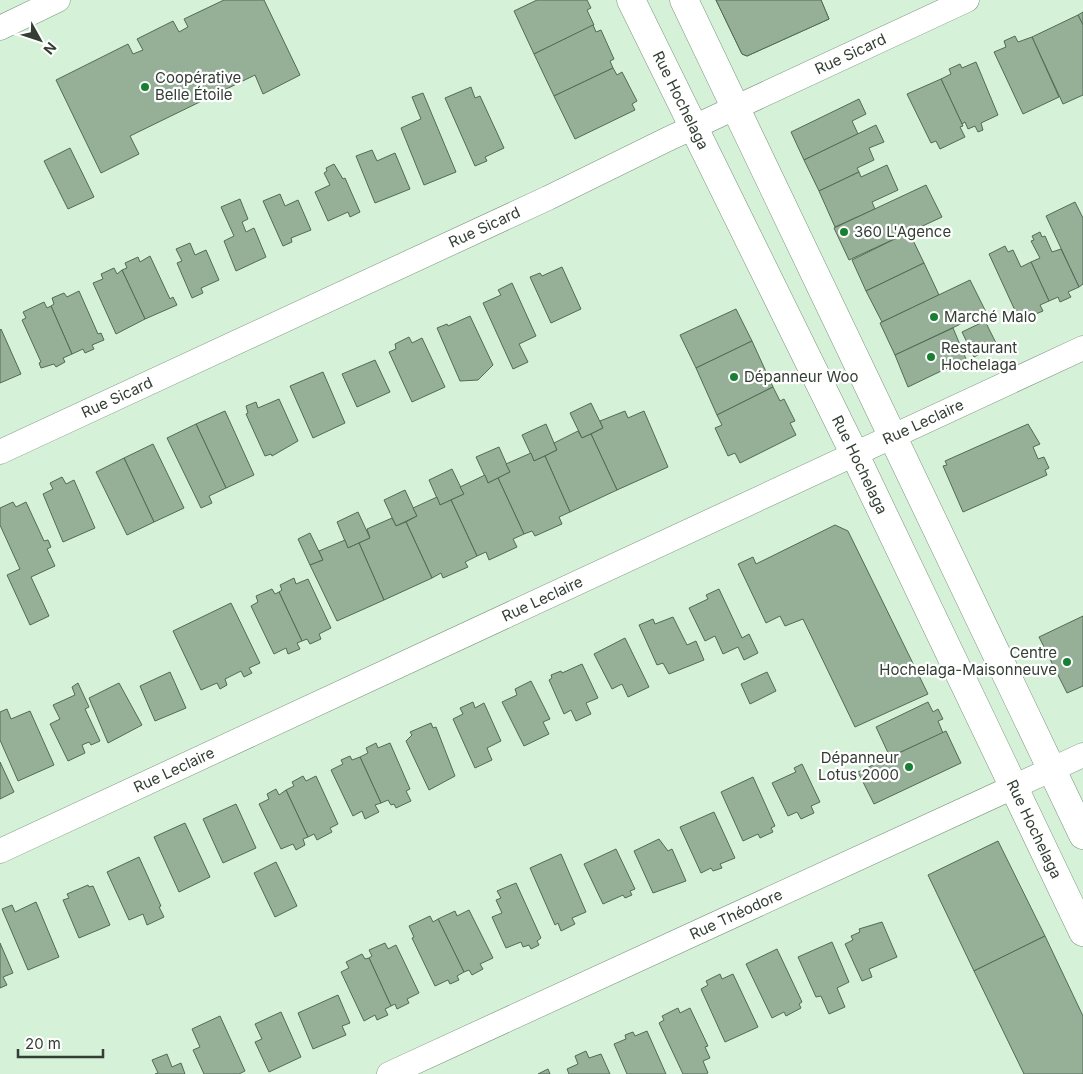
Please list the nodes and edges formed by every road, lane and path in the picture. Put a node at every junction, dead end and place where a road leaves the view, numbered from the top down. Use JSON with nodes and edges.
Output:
{"nodes":[{"id":1,"x":58,"y":0,"type":"edge"},
{"id":2,"x":630,"y":0,"type":"edge"},
{"id":3,"x":684,"y":0,"type":"edge"},
{"id":4,"x":967,"y":0,"type":"edge"},
{"id":5,"x":0,"y":28,"type":"edge"},
{"id":6,"x":736,"y":107,"type":"junction"},
{"id":7,"x":693,"y":127,"type":"junction"},
{"id":8,"x":1083,"y":348,"type":"edge"},
{"id":9,"x":892,"y":436,"type":"junction"},
{"id":10,"x":0,"y":452,"type":"edge"},
{"id":11,"x":854,"y":453,"type":"junction"},
{"id":12,"x":1083,"y":755,"type":"edge"},
{"id":13,"x":1051,"y":770,"type":"junction"},
{"id":14,"x":1014,"y":787,"type":"junction"},
{"id":15,"x":1083,"y":835,"type":"edge"},
{"id":16,"x":0,"y":851,"type":"edge"},
{"id":17,"x":1083,"y":932,"type":"edge"},
{"id":18,"x":389,"y":1074,"type":"edge"}],
"edges":[{"from":1,"to":5,"type":"street"},
{"from":2,"to":7,"type":"main road","name":"Rue Hochelaga"},
{"from":3,"to":6,"type":"main road"},
{"from":4,"to":6,"type":"street","name":"Rue Sicard"},
{"from":6,"to":7,"type":"street","name":"Rue Sicard"},
{"from":6,"to":9,"type":"main road"},
{"from":7,"to":10,"type":"street","name":"Rue Sicard"},
{"from":7,"to":11,"type":"main road","name":"Rue Hochelaga"},
{"from":8,"to":9,"type":"street","name":"Rue Leclaire"},
{"from":9,"to":11,"type":"street","name":"Rue Leclaire"},
{"from":9,"to":13,"type":"main road"},
{"from":11,"to":14,"type":"main road","name":"Rue Hochelaga"},
{"from":11,"to":16,"type":"street","name":"Rue Leclaire"},
{"from":12,"to":13,"type":"street","name":"Rue Théodore"},
{"from":13,"to":14,"type":"street","name":"Rue Théodore"},
{"from":13,"to":15,"type":"main road"},
{"from":14,"to":17,"type":"main road","name":"Rue Hochelaga"},
{"from":14,"to":18,"type":"street","name":"Rue Théodore"}]}
